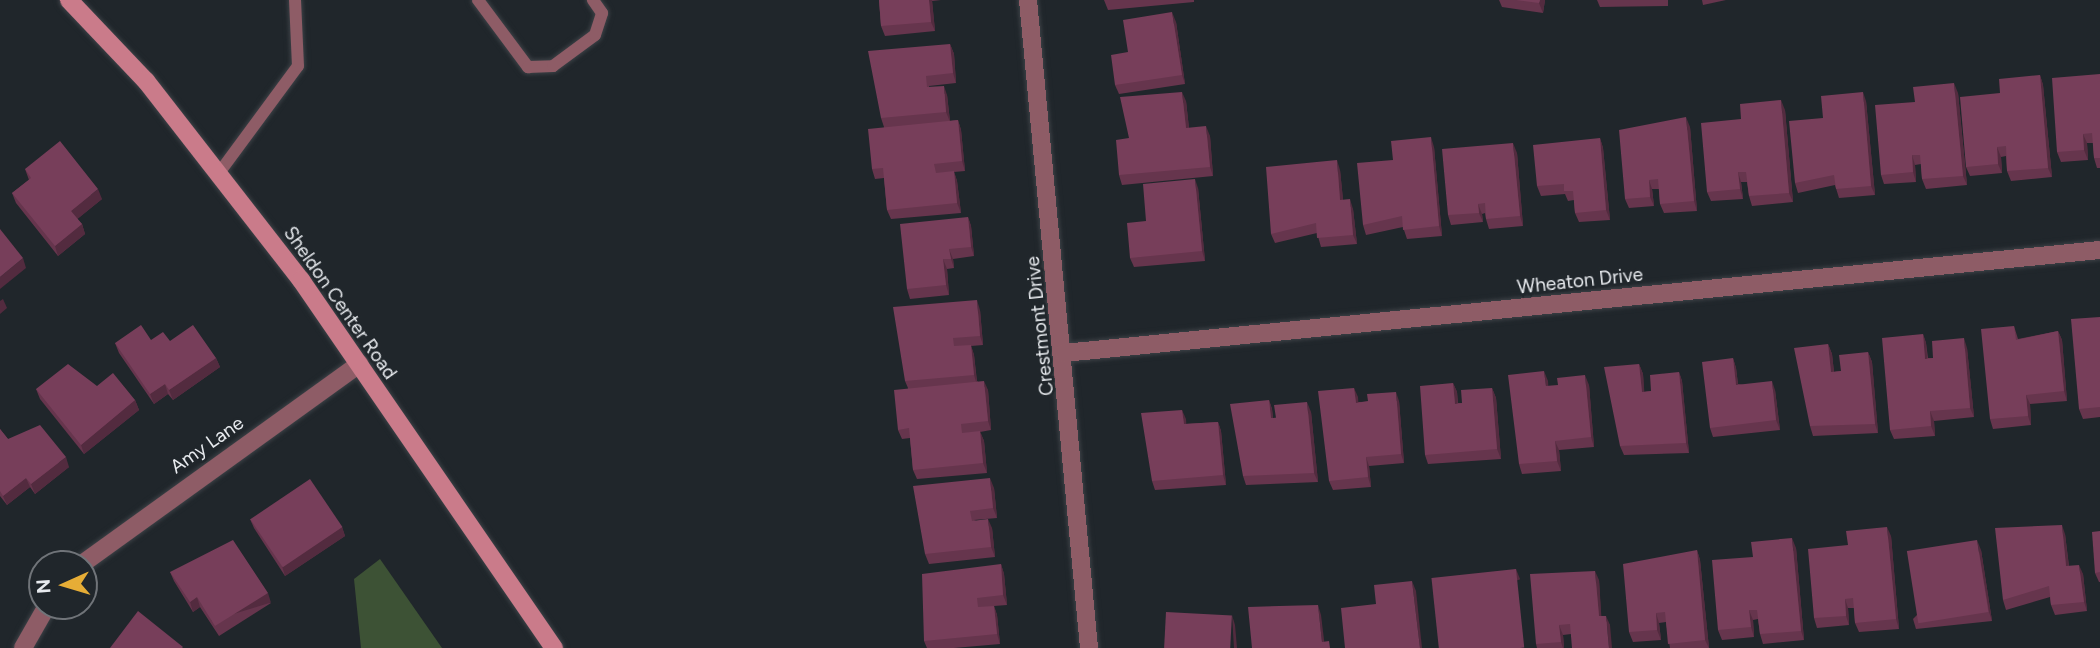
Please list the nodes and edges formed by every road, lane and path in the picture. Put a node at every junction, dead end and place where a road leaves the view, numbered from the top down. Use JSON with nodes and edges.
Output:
{"nodes":[{"id":1,"x":69,"y":0,"type":"edge"},
{"id":2,"x":478,"y":0,"type":"edge"},
{"id":3,"x":593,"y":0,"type":"edge"},
{"id":4,"x":1028,"y":0,"type":"edge"},
{"id":5,"x":294,"y":1,"type":"edge"},
{"id":6,"x":219,"y":173,"type":"junction"},
{"id":7,"x":2100,"y":250,"type":"edge"},
{"id":8,"x":1064,"y":353,"type":"junction"},
{"id":9,"x":359,"y":365,"type":"junction"},
{"id":10,"x":98,"y":553,"type":"edge"},
{"id":11,"x":39,"y":620,"type":"edge"},
{"id":12,"x":23,"y":648,"type":"edge"},
{"id":13,"x":554,"y":648,"type":"edge"},
{"id":14,"x":1089,"y":648,"type":"edge"}],
"edges":[{"from":1,"to":6,"type":"main road","name":"Sheldon Center Road"},
{"from":2,"to":3,"type":"lane"},
{"from":4,"to":8,"type":"street","name":"Crestmont Drive"},
{"from":5,"to":6,"type":"lane"},
{"from":6,"to":9,"type":"main road","name":"Sheldon Center Road"},
{"from":7,"to":8,"type":"street","name":"Wheaton Drive"},
{"from":8,"to":14,"type":"street","name":"Crestmont Drive"},
{"from":9,"to":10,"type":"street","name":"Amy Lane"},
{"from":9,"to":13,"type":"main road","name":"Sheldon Center Road"},
{"from":11,"to":12,"type":"street"}]}
